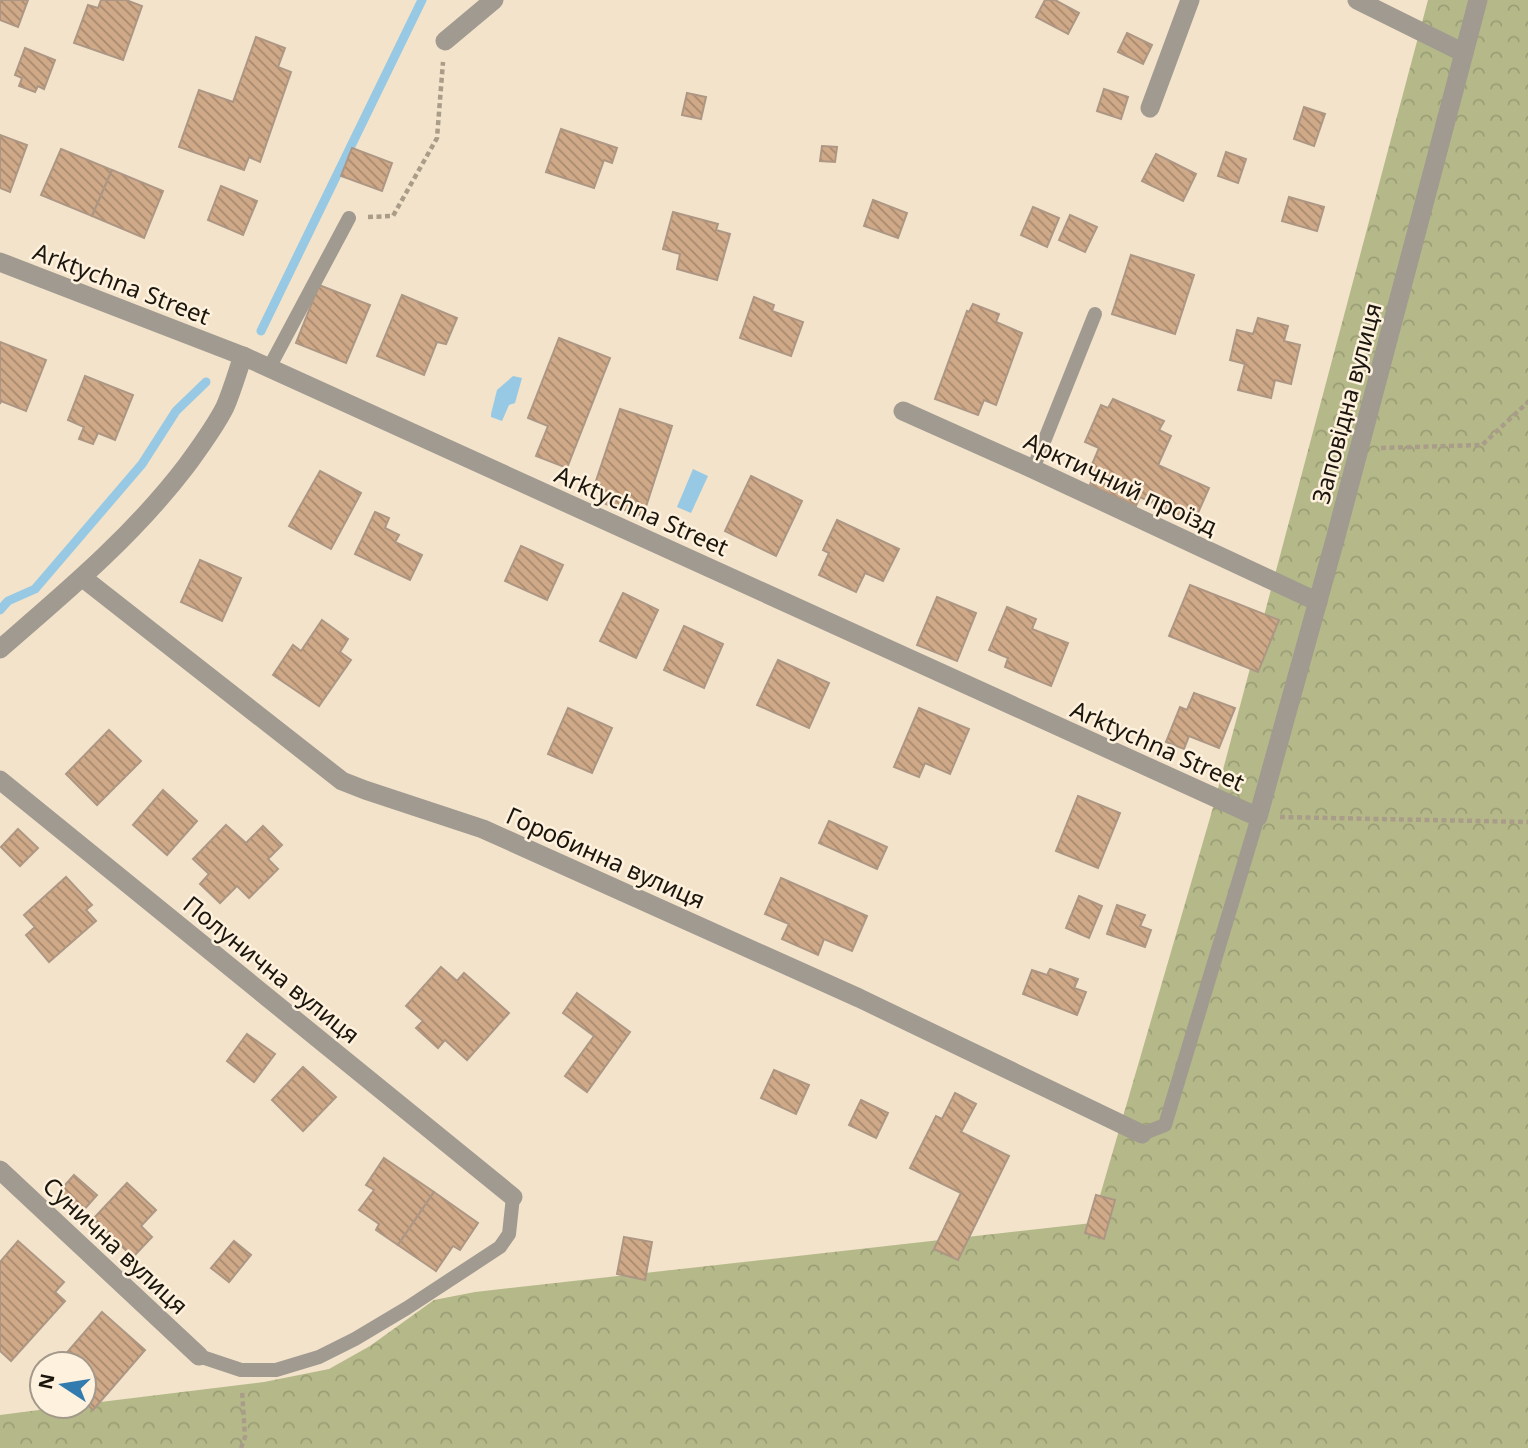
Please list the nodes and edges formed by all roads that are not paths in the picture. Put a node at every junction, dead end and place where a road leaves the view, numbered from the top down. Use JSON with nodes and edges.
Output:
{"nodes":[{"id":1,"x":494,"y":0,"type":"edge"},
{"id":2,"x":1190,"y":0,"type":"edge"},
{"id":3,"x":1357,"y":0,"type":"edge"},
{"id":4,"x":1478,"y":0,"type":"edge"},
{"id":5,"x":445,"y":41,"type":"road end"},
{"id":6,"x":1464,"y":53,"type":"junction"},
{"id":7,"x":1150,"y":108,"type":"dead end"},
{"id":8,"x":349,"y":218,"type":"road end"},
{"id":9,"x":0,"y":262,"type":"edge"},
{"id":10,"x":1095,"y":314,"type":"dead end"},
{"id":11,"x":243,"y":356,"type":"junction"},
{"id":12,"x":269,"y":368,"type":"junction"},
{"id":13,"x":903,"y":411,"type":"dead end"},
{"id":14,"x":1033,"y":469,"type":"junction"},
{"id":15,"x":83,"y":578,"type":"junction"},
{"id":16,"x":1318,"y":602,"type":"junction"},
{"id":17,"x":0,"y":649,"type":"edge"},
{"id":18,"x":0,"y":780,"type":"edge"},
{"id":19,"x":1258,"y":817,"type":"junction"},
{"id":20,"x":1142,"y":1134,"type":"joint"},
{"id":21,"x":0,"y":1170,"type":"edge"},
{"id":22,"x":513,"y":1197,"type":"joint"},
{"id":23,"x":199,"y":1356,"type":"joint"}],
"edges":[{"from":1,"to":5,"type":"street"},
{"from":2,"to":7,"type":"street"},
{"from":3,"to":6,"type":"street"},
{"from":4,"to":6,"type":"street","name":"Заповідна вулиця"},
{"from":6,"to":16,"type":"street","name":"Заповідна вулиця"},
{"from":8,"to":12,"type":"lane"},
{"from":9,"to":11,"type":"street","name":"Arktychna Street"},
{"from":10,"to":14,"type":"lane"},
{"from":11,"to":12,"type":"street","name":"Arktychna Street"},
{"from":11,"to":15,"type":"street"},
{"from":12,"to":19,"type":"street","name":"Arktychna Street"},
{"from":13,"to":14,"type":"street","name":"Арктичний проїзд"},
{"from":14,"to":16,"type":"street","name":"Арктичний проїзд"},
{"from":15,"to":17,"type":"street"},
{"from":15,"to":20,"type":"street","name":"Горобинна вулиця"},
{"from":16,"to":19,"type":"street","name":"Заповідна вулиця"},
{"from":18,"to":22,"type":"street","name":"Полунична вулиця"},
{"from":19,"to":20,"type":"lane"},
{"from":21,"to":23,"type":"street","name":"Сунична вулиця"},
{"from":22,"to":23,"type":"lane"}]}
